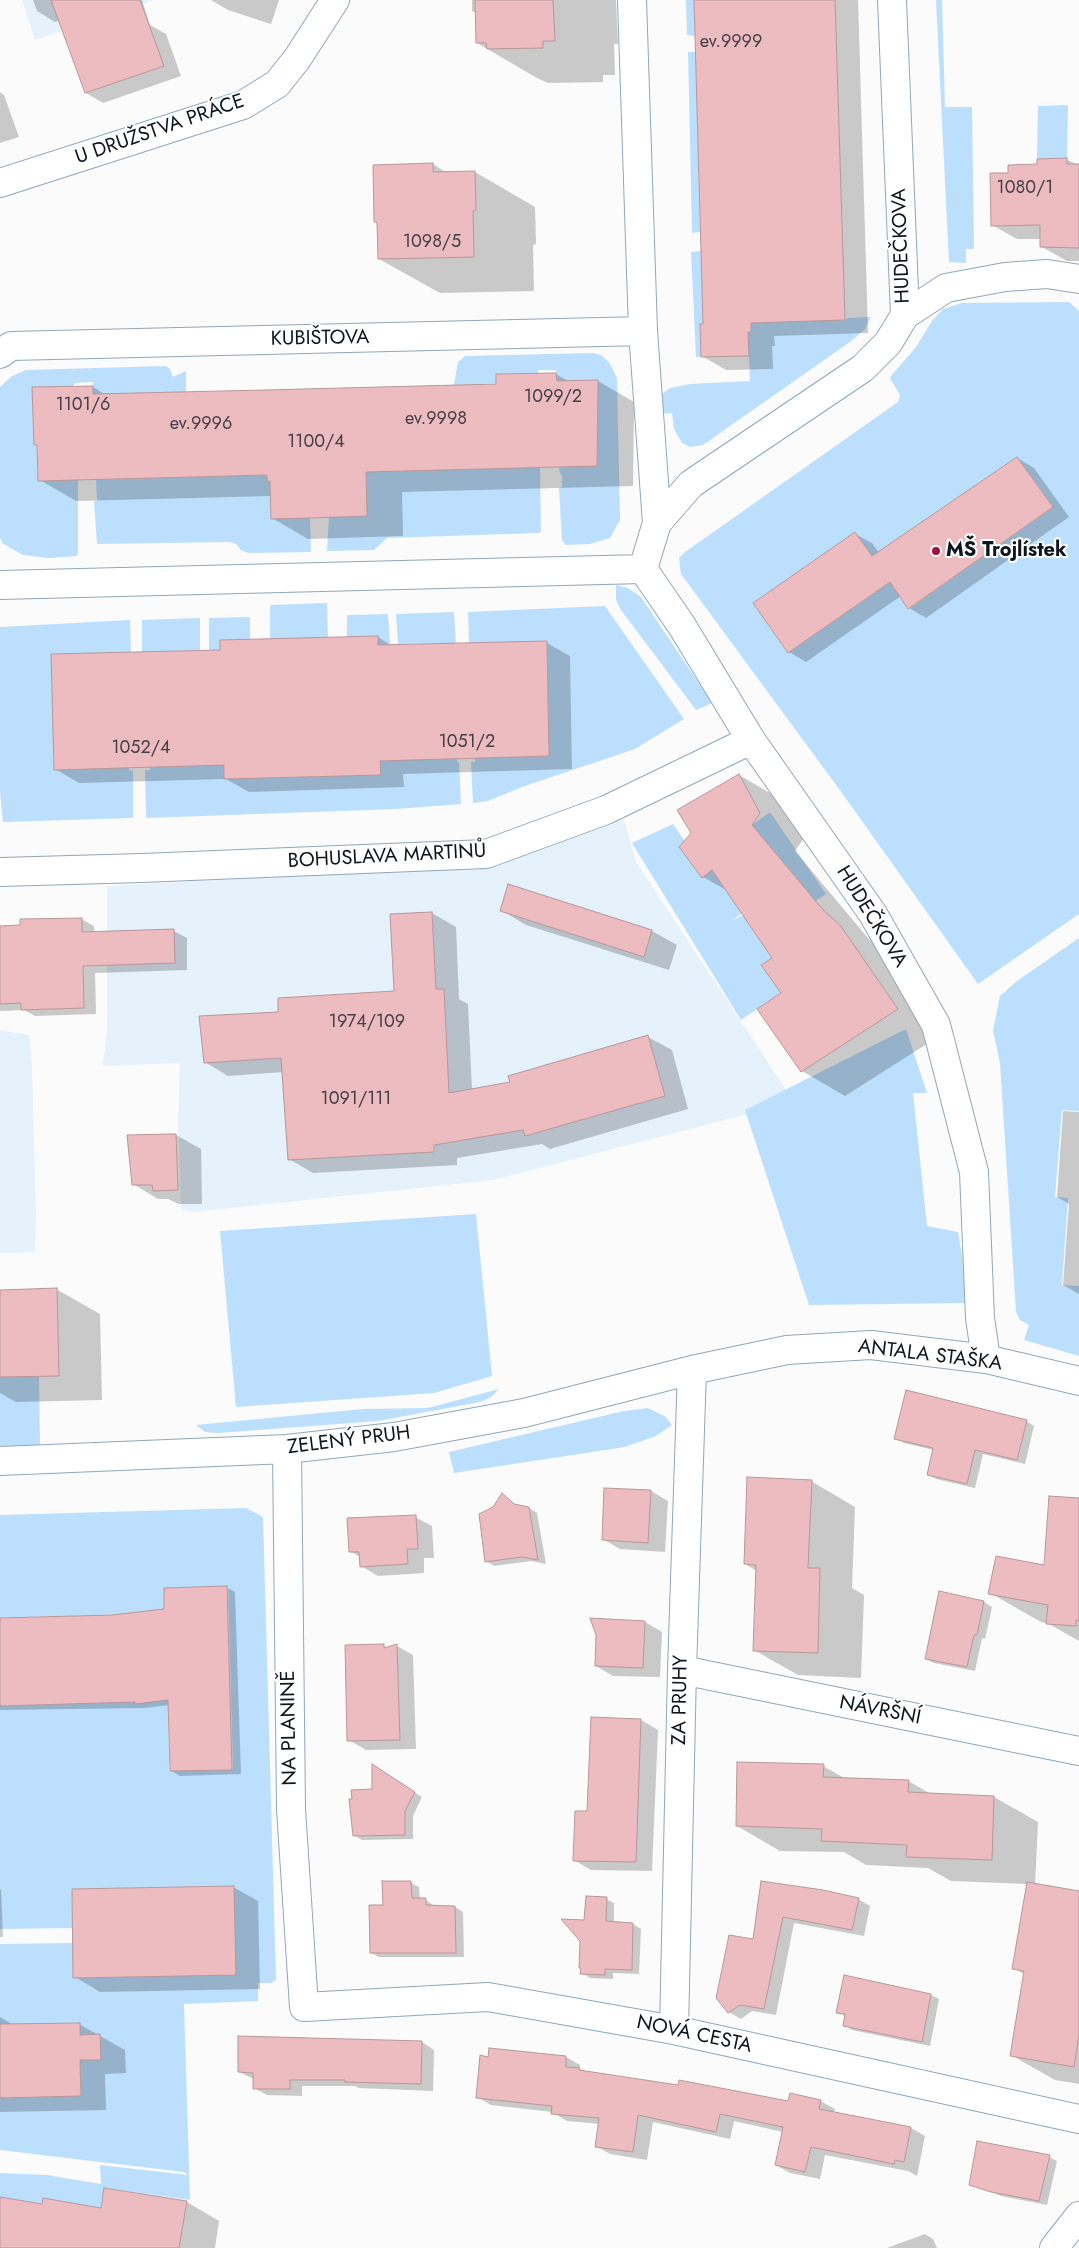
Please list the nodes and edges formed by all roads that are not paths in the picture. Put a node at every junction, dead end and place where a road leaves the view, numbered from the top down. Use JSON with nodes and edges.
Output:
{"nodes":[{"id":1,"x":335,"y":0,"type":"edge"},
{"id":2,"x":632,"y":0,"type":"edge"},
{"id":3,"x":892,"y":0,"type":"edge"},
{"id":4,"x":0,"y":183,"type":"edge"},
{"id":5,"x":1079,"y":279,"type":"edge"},
{"id":6,"x":905,"y":315,"type":"junction"},
{"id":7,"x":643,"y":331,"type":"junction"},
{"id":8,"x":0,"y":354,"type":"edge"},
{"id":9,"x":657,"y":523,"type":"junction"},
{"id":10,"x":643,"y":569,"type":"junction"},
{"id":11,"x":0,"y":585,"type":"edge"},
{"id":12,"x":750,"y":740,"type":"junction"},
{"id":13,"x":0,"y":872,"type":"edge"},
{"id":14,"x":986,"y":1359,"type":"junction"},
{"id":15,"x":692,"y":1370,"type":"junction"},
{"id":16,"x":1079,"y":1381,"type":"edge"},
{"id":17,"x":287,"y":1449,"type":"junction"},
{"id":18,"x":0,"y":1461,"type":"edge"},
{"id":19,"x":682,"y":1670,"type":"junction"},
{"id":20,"x":1079,"y":1751,"type":"edge"},
{"id":21,"x":304,"y":2007,"type":"joint"},
{"id":22,"x":674,"y":2030,"type":"junction"},
{"id":23,"x":1079,"y":2119,"type":"edge"},
{"id":24,"x":1079,"y":2216,"type":"edge"},
{"id":25,"x":1054,"y":2248,"type":"edge"}],
"edges":[{"from":1,"to":4,"type":"street","name":"U DRUŽSTVA PRÁCE"},
{"from":2,"to":7,"type":"street","name":"HUDEČKOVA"},
{"from":3,"to":6,"type":"street","name":"HUDEČKOVA"},
{"from":5,"to":6,"type":"street"},
{"from":6,"to":9,"type":"street","name":"HUDEČKOVA"},
{"from":7,"to":8,"type":"street","name":"KUBIŠTOVA"},
{"from":7,"to":9,"type":"street","name":"HUDEČKOVA"},
{"from":9,"to":10,"type":"street","name":"HUDEČKOVA"},
{"from":10,"to":11,"type":"street"},
{"from":10,"to":12,"type":"street","name":"HUDEČKOVA"},
{"from":12,"to":13,"type":"street","name":"BOHUSLAVA MARTINŮ"},
{"from":12,"to":14,"type":"street","name":"HUDEČKOVA"},
{"from":14,"to":15,"type":"street","name":"ANTALA STAŠKA"},
{"from":14,"to":16,"type":"street","name":"ANTALA STAŠKA"},
{"from":15,"to":17,"type":"street","name":"ZELENÝ PRUH"},
{"from":15,"to":19,"type":"street","name":"ZA PRUHY"},
{"from":17,"to":18,"type":"street","name":"ZELENÝ PRUH"},
{"from":17,"to":21,"type":"street","name":"NA PLANINĚ"},
{"from":19,"to":20,"type":"street","name":"NÁVRŠNÍ"},
{"from":19,"to":22,"type":"street","name":"ZA PRUHY"},
{"from":21,"to":22,"type":"street","name":"NOVÁ CESTA"},
{"from":22,"to":23,"type":"street","name":"NOVÁ CESTA"},
{"from":24,"to":25,"type":"street"}]}
